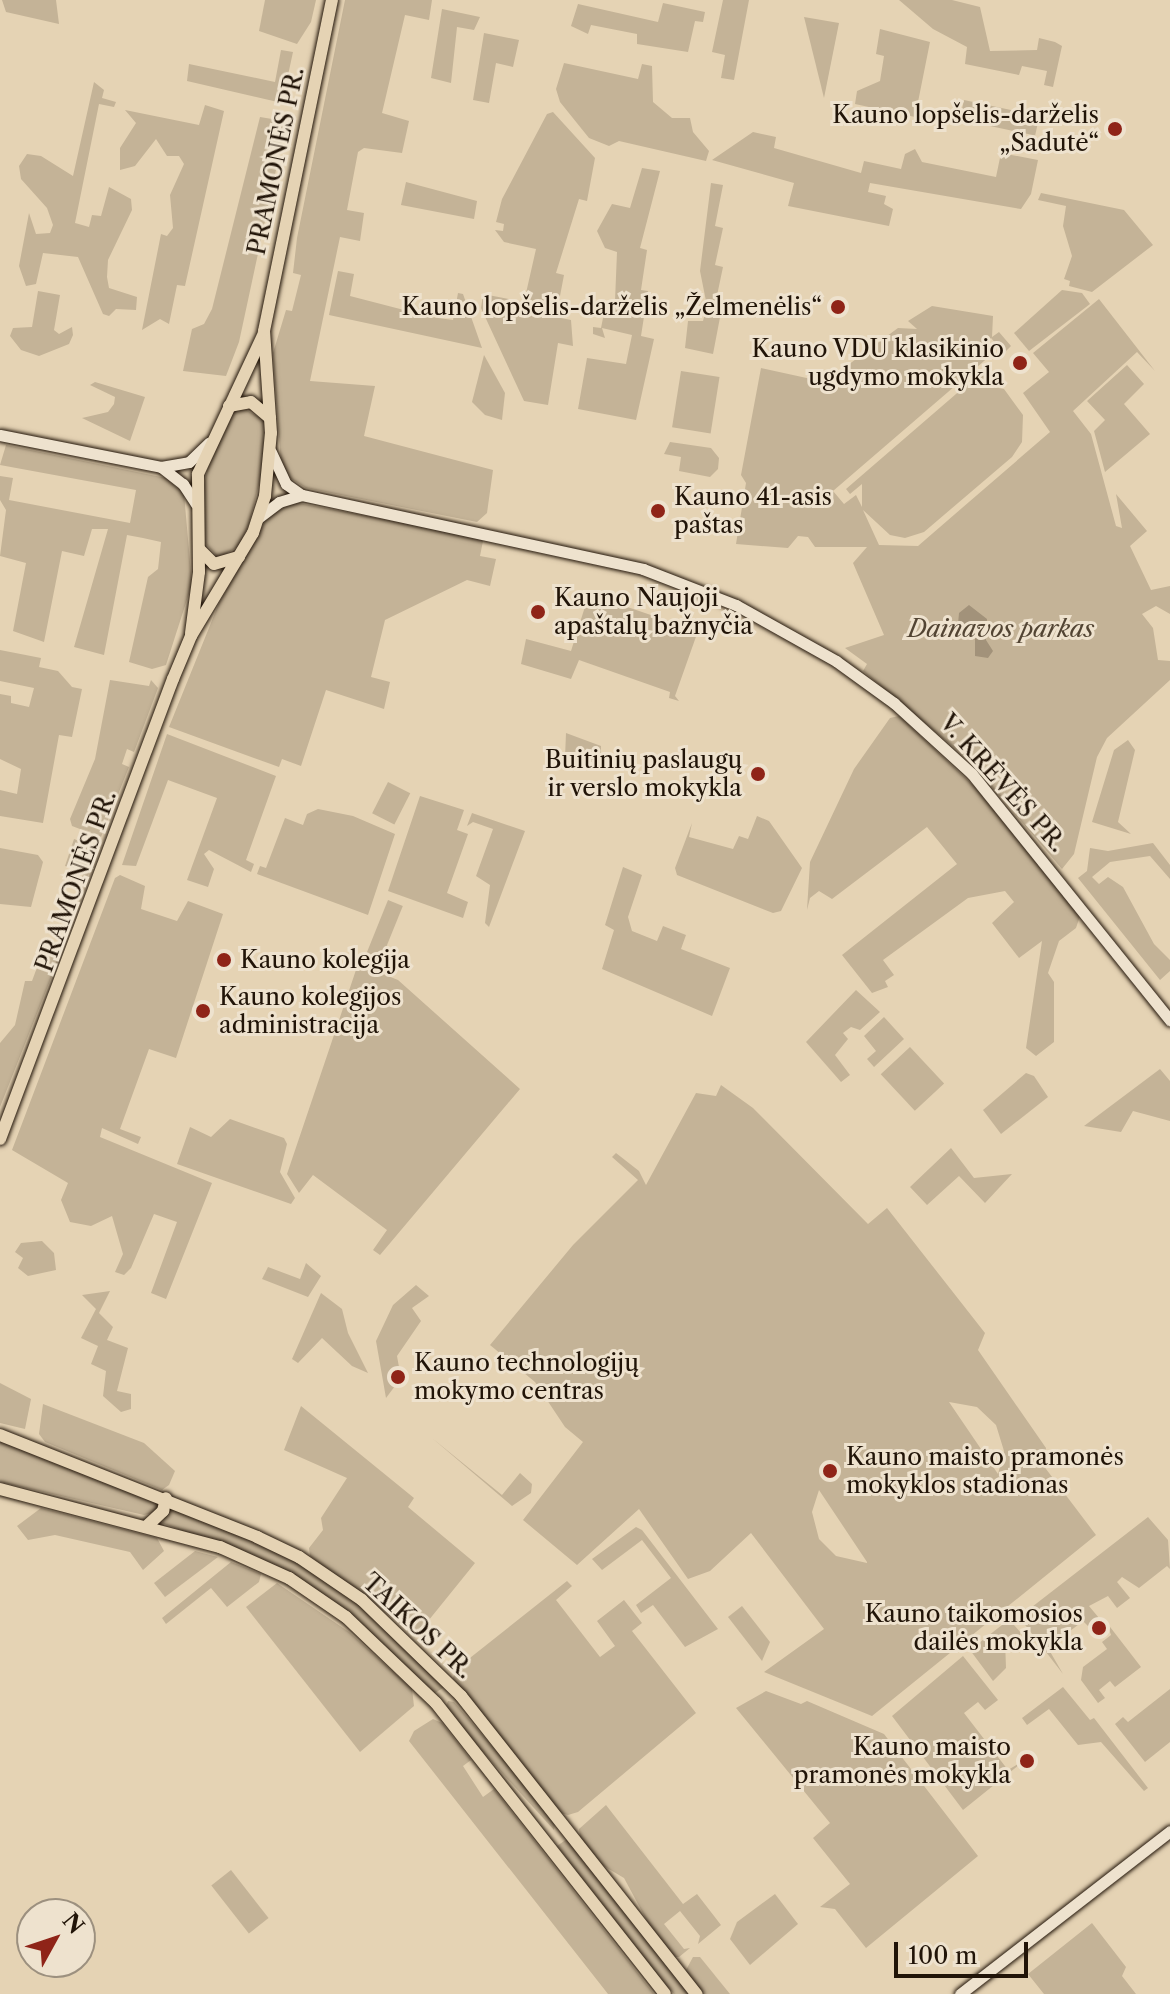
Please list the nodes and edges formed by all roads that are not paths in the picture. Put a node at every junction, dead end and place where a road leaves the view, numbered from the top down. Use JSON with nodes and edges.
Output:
{"nodes":[{"id":1,"x":332,"y":0,"type":"edge"},
{"id":2,"x":264,"y":331,"type":"junction"},
{"id":3,"x":229,"y":406,"type":"junction"},
{"id":4,"x":270,"y":418,"type":"junction"},
{"id":5,"x":0,"y":435,"type":"edge"},
{"id":6,"x":209,"y":443,"type":"junction"},
{"id":7,"x":271,"y":452,"type":"junction"},
{"id":8,"x":161,"y":467,"type":"junction"},
{"id":9,"x":302,"y":495,"type":"junction"},
{"id":10,"x":196,"y":504,"type":"junction"},
{"id":11,"x":258,"y":518,"type":"junction"},
{"id":12,"x":198,"y":547,"type":"junction"},
{"id":13,"x":239,"y":557,"type":"junction"},
{"id":14,"x":191,"y":636,"type":"junction"},
{"id":15,"x":1170,"y":1020,"type":"edge"},
{"id":16,"x":0,"y":1139,"type":"edge"},
{"id":17,"x":0,"y":1429,"type":"edge"},
{"id":18,"x":0,"y":1435,"type":"edge"},
{"id":19,"x":28,"y":1443,"type":"junction"},
{"id":20,"x":0,"y":1489,"type":"edge"},
{"id":21,"x":166,"y":1498,"type":"junction"},
{"id":22,"x":148,"y":1525,"type":"junction"},
{"id":23,"x":461,"y":1696,"type":"junction"},
{"id":24,"x":436,"y":1703,"type":"junction"},
{"id":25,"x":565,"y":1828,"type":"junction"},
{"id":26,"x":1170,"y":1831,"type":"edge"},
{"id":27,"x":540,"y":1834,"type":"junction"},
{"id":28,"x":665,"y":1994,"type":"edge"},
{"id":29,"x":696,"y":1994,"type":"edge"},
{"id":30,"x":960,"y":1994,"type":"edge"}],
"edges":[{"from":1,"to":2,"type":"main road","name":"PRAMONĖS PR."},
{"from":2,"to":3,"type":"main road","name":"PRAMONĖS PR."},
{"from":2,"to":4,"type":"main road","name":"PRAMONĖS PR."},
{"from":3,"to":4,"type":"main road"},
{"from":3,"to":6,"type":"main road","name":"PRAMONĖS PR."},
{"from":4,"to":7,"type":"main road","name":"PRAMONĖS PR."},
{"from":5,"to":8,"type":"main road"},
{"from":6,"to":8,"type":"main road"},
{"from":6,"to":10,"type":"main road","name":"PRAMONĖS PR."},
{"from":7,"to":9,"type":"main road"},
{"from":7,"to":11,"type":"main road","name":"PRAMONĖS PR."},
{"from":8,"to":10,"type":"main road"},
{"from":9,"to":11,"type":"main road"},
{"from":9,"to":15,"type":"main road","name":"V. KRĖVĖS PR."},
{"from":10,"to":12,"type":"main road","name":"PRAMONĖS PR."},
{"from":11,"to":13,"type":"main road","name":"PRAMONĖS PR."},
{"from":12,"to":13,"type":"main road"},
{"from":12,"to":14,"type":"main road","name":"PRAMONĖS PR."},
{"from":13,"to":14,"type":"main road","name":"PRAMONĖS PR."},
{"from":14,"to":16,"type":"main road","name":"PRAMONĖS PR."},
{"from":17,"to":19,"type":"main road"},
{"from":18,"to":19,"type":"main road","name":"TAIKOS PR."},
{"from":19,"to":21,"type":"main road","name":"TAIKOS PR."},
{"from":20,"to":22,"type":"main road","name":"TAIKOS PR."},
{"from":21,"to":22,"type":"main road"},
{"from":21,"to":23,"type":"main road","name":"TAIKOS PR."},
{"from":22,"to":24,"type":"main road","name":"TAIKOS PR."},
{"from":23,"to":24,"type":"main road"},
{"from":23,"to":25,"type":"main road","name":"TAIKOS PR."},
{"from":24,"to":27,"type":"main road","name":"TAIKOS PR."},
{"from":25,"to":27,"type":"main road"},
{"from":25,"to":29,"type":"main road","name":"TAIKOS PR."},
{"from":26,"to":30,"type":"main road"},
{"from":27,"to":28,"type":"main road","name":"TAIKOS PR."}]}
